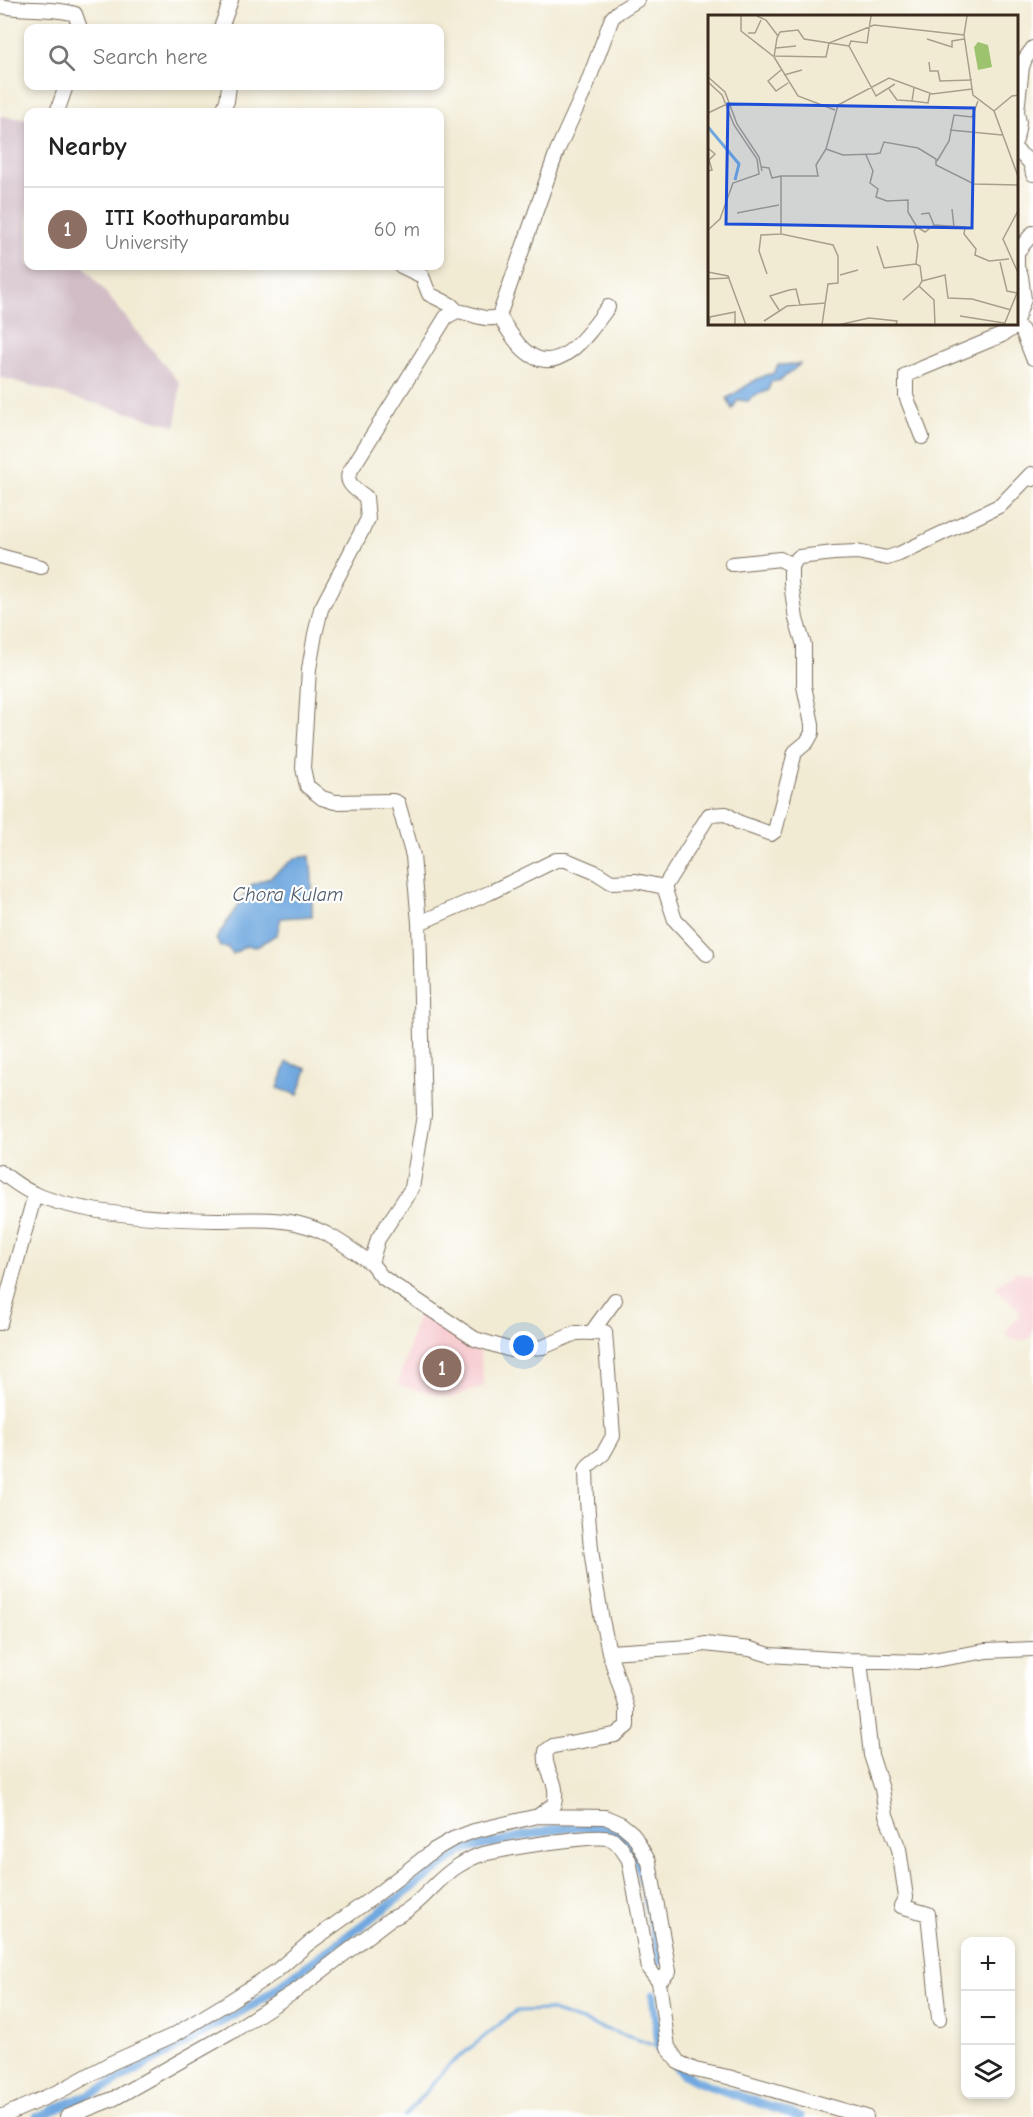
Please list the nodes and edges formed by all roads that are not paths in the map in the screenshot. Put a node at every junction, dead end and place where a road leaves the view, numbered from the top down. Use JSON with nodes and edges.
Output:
{"nodes":[{"id":1,"x":231,"y":0,"type":"edge"},
{"id":2,"x":637,"y":0,"type":"edge"},
{"id":3,"x":0,"y":6,"type":"edge"},
{"id":4,"x":76,"y":7,"type":"edge"},
{"id":5,"x":79,"y":24,"type":"edge"},
{"id":6,"x":222,"y":24,"type":"edge"},
{"id":7,"x":1033,"y":48,"type":"edge"},
{"id":8,"x":65,"y":90,"type":"edge"},
{"id":9,"x":228,"y":90,"type":"edge"},
{"id":10,"x":1018,"y":102,"type":"edge"},
{"id":11,"x":58,"y":108,"type":"edge"},
{"id":12,"x":224,"y":108,"type":"edge"},
{"id":13,"x":1018,"y":154,"type":"edge"},
{"id":14,"x":1033,"y":174,"type":"edge"},
{"id":15,"x":1033,"y":233,"type":"edge"},
{"id":16,"x":1018,"y":251,"type":"edge"},
{"id":17,"x":409,"y":270,"type":"edge"},
{"id":18,"x":1018,"y":270,"type":"edge"},
{"id":19,"x":608,"y":307,"type":"dead end"},
{"id":20,"x":458,"y":310,"type":"junction"},
{"id":21,"x":499,"y":316,"type":"junction"},
{"id":22,"x":1018,"y":318,"type":"edge"},
{"id":23,"x":1013,"y":326,"type":"edge"},
{"id":24,"x":1018,"y":326,"type":"edge"},
{"id":25,"x":1033,"y":358,"type":"edge"},
{"id":26,"x":922,"y":437,"type":"dead end"},
{"id":27,"x":1032,"y":474,"type":"edge"},
{"id":28,"x":0,"y":556,"type":"edge"},
{"id":29,"x":732,"y":564,"type":"dead end"},
{"id":30,"x":791,"y":565,"type":"junction"},
{"id":31,"x":41,"y":567,"type":"dead end"},
{"id":32,"x":664,"y":887,"type":"junction"},
{"id":33,"x":419,"y":923,"type":"junction"},
{"id":34,"x":707,"y":954,"type":"dead end"},
{"id":35,"x":0,"y":1172,"type":"edge"},
{"id":36,"x":35,"y":1194,"type":"junction"},
{"id":37,"x":371,"y":1263,"type":"junction"},
{"id":38,"x":615,"y":1300,"type":"dead end"},
{"id":39,"x":0,"y":1323,"type":"edge"},
{"id":40,"x":591,"y":1333,"type":"junction"},
{"id":41,"x":1033,"y":1649,"type":"edge"},
{"id":42,"x":609,"y":1652,"type":"junction"},
{"id":43,"x":860,"y":1661,"type":"junction"},
{"id":44,"x":538,"y":1816,"type":"junction"},
{"id":45,"x":659,"y":1982,"type":"junction"},
{"id":46,"x":939,"y":2019,"type":"dead end"},
{"id":47,"x":1,"y":2117,"type":"edge"},
{"id":48,"x":68,"y":2117,"type":"edge"},
{"id":49,"x":866,"y":2117,"type":"edge"}],
"edges":[{"from":1,"to":6,"type":"street"},
{"from":2,"to":21,"type":"street"},
{"from":3,"to":4,"type":"street"},
{"from":4,"to":5,"type":"street"},
{"from":7,"to":10,"type":"street"},
{"from":8,"to":11,"type":"street"},
{"from":9,"to":12,"type":"street"},
{"from":13,"to":14,"type":"street"},
{"from":15,"to":16,"type":"street"},
{"from":17,"to":20,"type":"street"},
{"from":18,"to":22,"type":"street"},
{"from":19,"to":21,"type":"street"},
{"from":20,"to":21,"type":"street"},
{"from":20,"to":33,"type":"street"},
{"from":23,"to":26,"type":"street"},
{"from":24,"to":25,"type":"street"},
{"from":27,"to":30,"type":"street"},
{"from":28,"to":31,"type":"street"},
{"from":29,"to":30,"type":"street"},
{"from":30,"to":32,"type":"street"},
{"from":32,"to":33,"type":"street"},
{"from":32,"to":34,"type":"street"},
{"from":33,"to":37,"type":"street"},
{"from":35,"to":36,"type":"street"},
{"from":36,"to":37,"type":"street"},
{"from":36,"to":39,"type":"street"},
{"from":37,"to":40,"type":"street"},
{"from":38,"to":40,"type":"street"},
{"from":40,"to":42,"type":"street"},
{"from":41,"to":43,"type":"street"},
{"from":42,"to":43,"type":"street"},
{"from":42,"to":44,"type":"street"},
{"from":43,"to":46,"type":"street"},
{"from":44,"to":45,"type":"street"},
{"from":44,"to":47,"type":"street"},
{"from":45,"to":48,"type":"street"},
{"from":45,"to":49,"type":"street"}]}
